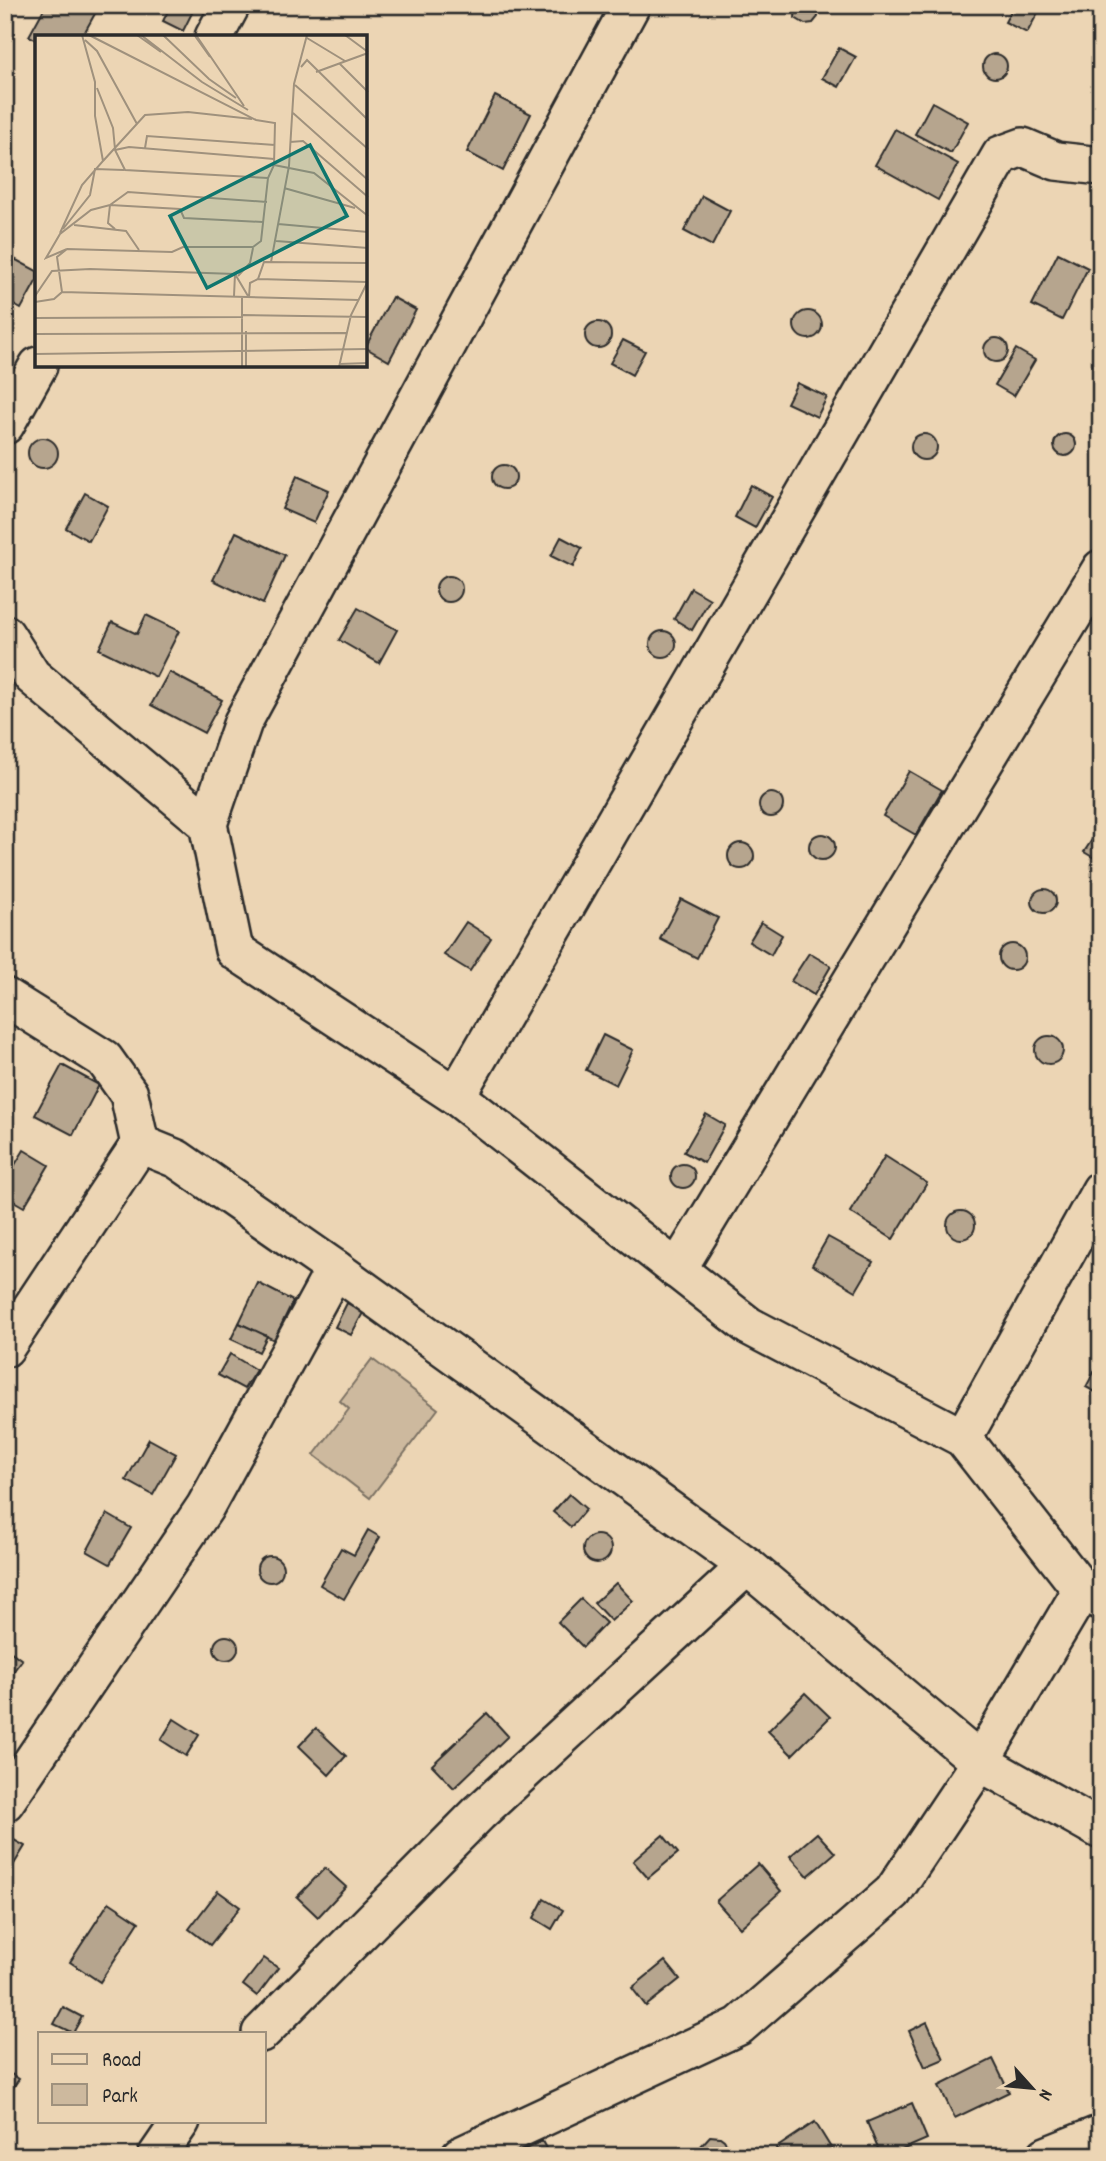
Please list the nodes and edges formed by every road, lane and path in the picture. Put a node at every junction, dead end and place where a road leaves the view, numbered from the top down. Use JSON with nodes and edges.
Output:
{"nodes":[{"id":1,"x":231,"y":5,"type":"edge"},
{"id":2,"x":631,"y":5,"type":"edge"},
{"id":3,"x":215,"y":35,"type":"edge"},
{"id":4,"x":1101,"y":166,"type":"edge"},
{"id":5,"x":37,"y":368,"type":"edge"},
{"id":6,"x":5,"y":425,"type":"edge"},
{"id":7,"x":1101,"y":569,"type":"edge"},
{"id":8,"x":5,"y":634,"type":"edge"},
{"id":9,"x":208,"y":824,"type":"junction"},
{"id":10,"x":5,"y":997,"type":"edge"},
{"id":11,"x":456,"y":1096,"type":"junction"},
{"id":12,"x":140,"y":1144,"type":"junction"},
{"id":13,"x":1101,"y":1189,"type":"edge"},
{"id":14,"x":335,"y":1269,"type":"junction"},
{"id":15,"x":677,"y":1270,"type":"junction"},
{"id":16,"x":5,"y":1348,"type":"edge"},
{"id":17,"x":963,"y":1438,"type":"junction"},
{"id":18,"x":747,"y":1566,"type":"junction"},
{"id":19,"x":1091,"y":1595,"type":"edge"},
{"id":20,"x":980,"y":1762,"type":"junction"},
{"id":21,"x":5,"y":1802,"type":"edge"},
{"id":22,"x":1101,"y":1830,"type":"edge"},
{"id":23,"x":262,"y":2032,"type":"edge"},
{"id":24,"x":180,"y":2122,"type":"edge"},
{"id":25,"x":1101,"y":2134,"type":"edge"},
{"id":26,"x":157,"y":2156,"type":"edge"},
{"id":27,"x":460,"y":2156,"type":"edge"},
{"id":28,"x":1046,"y":2156,"type":"edge"}],
"edges":[{"from":1,"to":3,"type":"street"},
{"from":2,"to":9,"type":"street"},
{"from":4,"to":11,"type":"street"},
{"from":5,"to":6,"type":"street"},
{"from":7,"to":15,"type":"street"},
{"from":8,"to":9,"type":"street"},
{"from":9,"to":11,"type":"street"},
{"from":10,"to":12,"type":"street"},
{"from":11,"to":15,"type":"street"},
{"from":12,"to":14,"type":"street"},
{"from":12,"to":16,"type":"street"},
{"from":13,"to":17,"type":"street"},
{"from":14,"to":18,"type":"street"},
{"from":14,"to":21,"type":"street"},
{"from":15,"to":17,"type":"street"},
{"from":17,"to":19,"type":"street"},
{"from":18,"to":20,"type":"street"},
{"from":18,"to":23,"type":"street"},
{"from":19,"to":20,"type":"street"},
{"from":20,"to":22,"type":"street"},
{"from":20,"to":27,"type":"street"},
{"from":24,"to":26,"type":"street"},
{"from":25,"to":28,"type":"street"}]}
